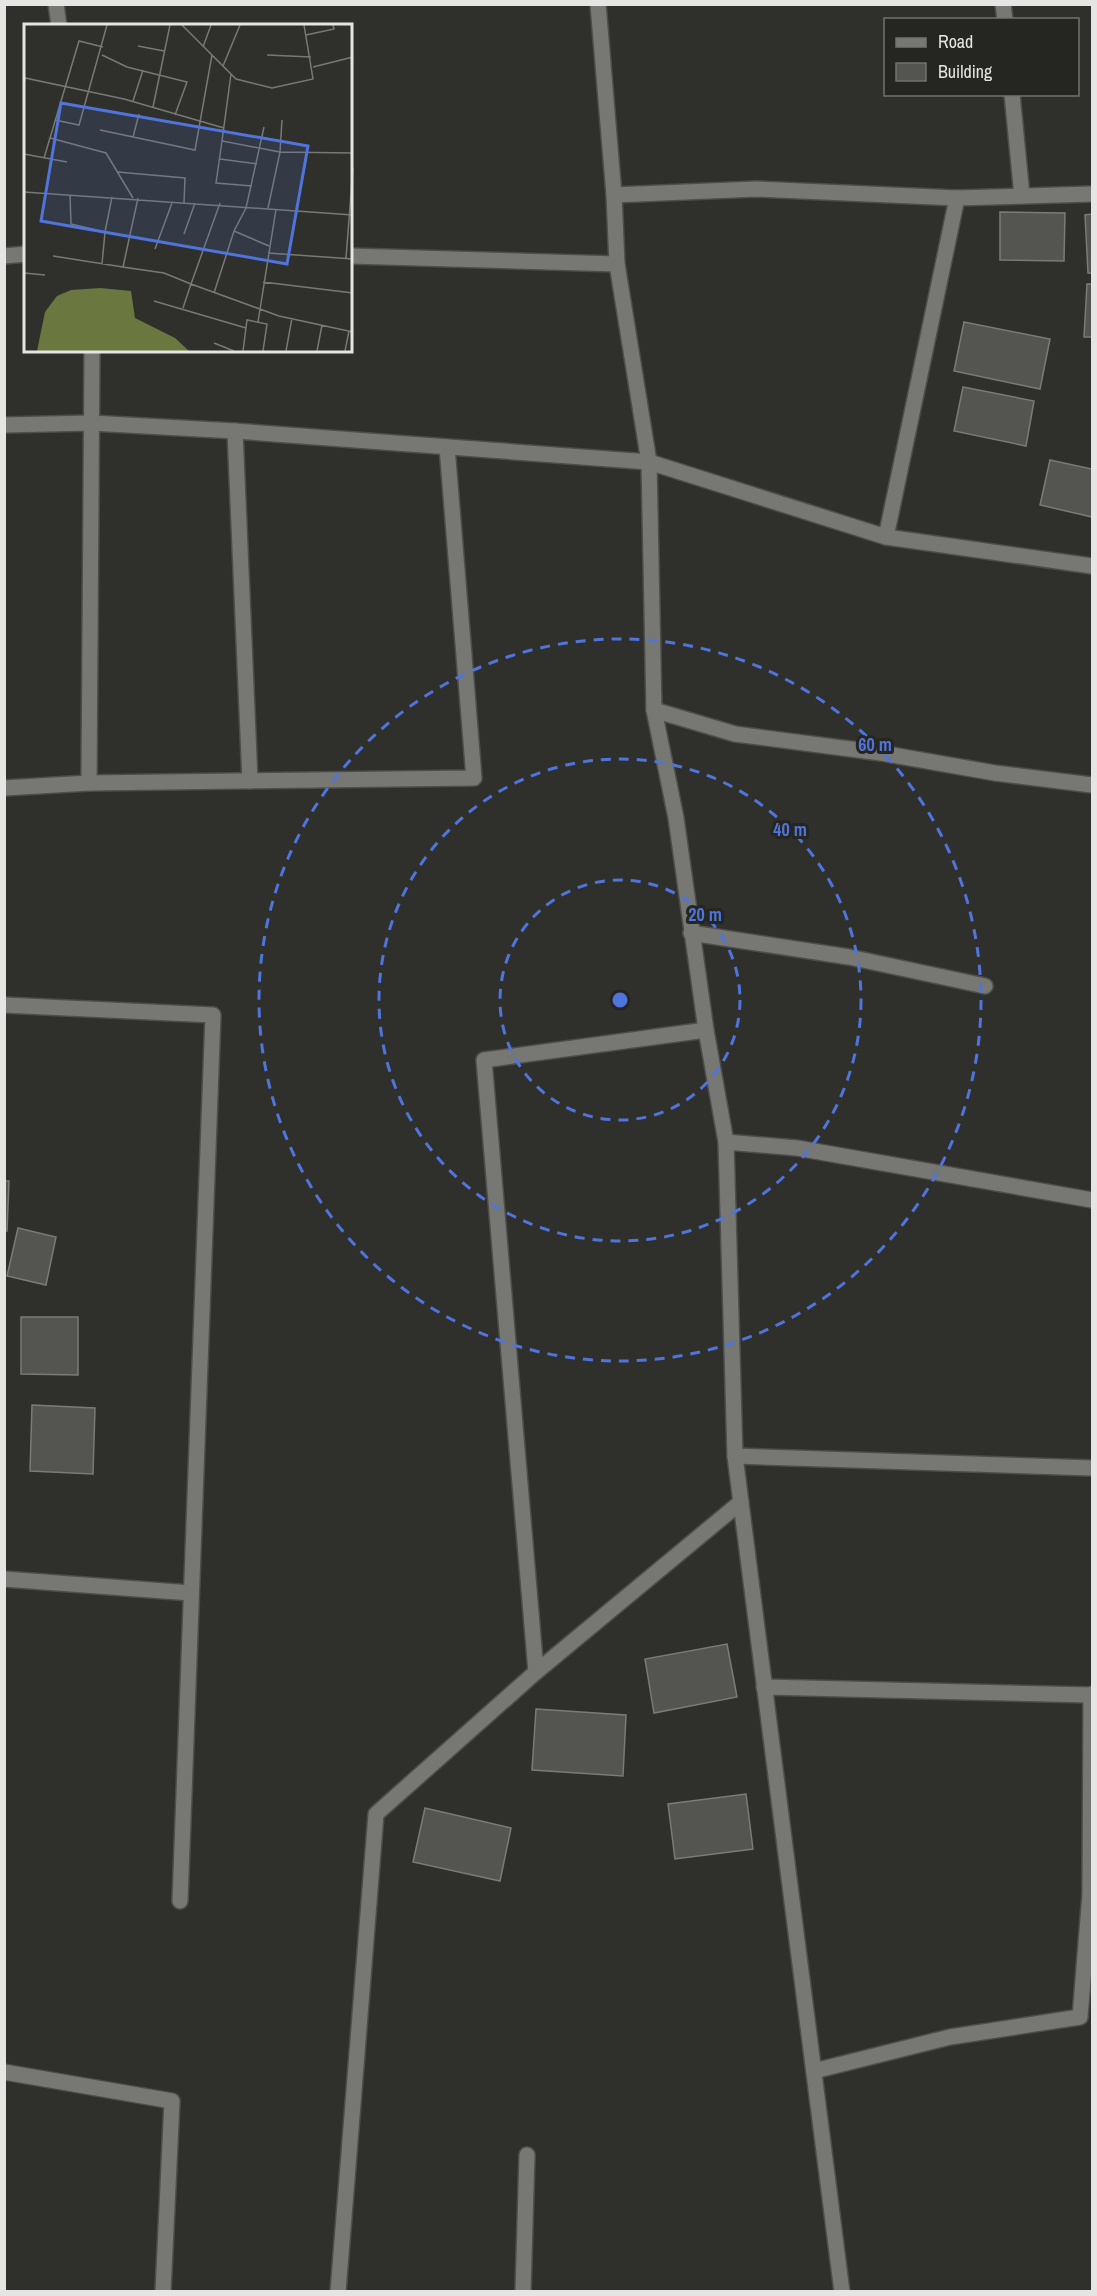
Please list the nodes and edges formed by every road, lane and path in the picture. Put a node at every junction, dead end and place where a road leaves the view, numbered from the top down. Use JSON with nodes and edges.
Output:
{"nodes":[{"id":1,"x":56,"y":4,"type":"edge"},
{"id":2,"x":598,"y":4,"type":"edge"},
{"id":3,"x":59,"y":24,"type":"edge"},
{"id":4,"x":1012,"y":96,"type":"edge"},
{"id":5,"x":1092,"y":194,"type":"edge"},
{"id":6,"x":614,"y":195,"type":"junction"},
{"id":7,"x":1022,"y":196,"type":"junction"},
{"id":8,"x":957,"y":198,"type":"junction"},
{"id":9,"x":24,"y":254,"type":"edge"},
{"id":10,"x":4,"y":256,"type":"edge"},
{"id":11,"x":352,"y":256,"type":"edge"},
{"id":12,"x":617,"y":264,"type":"junction"},
{"id":13,"x":92,"y":352,"type":"edge"},
{"id":14,"x":91,"y":423,"type":"junction"},
{"id":15,"x":4,"y":425,"type":"edge"},
{"id":16,"x":235,"y":431,"type":"junction"},
{"id":17,"x":447,"y":447,"type":"junction"},
{"id":18,"x":650,"y":462,"type":"junction"},
{"id":19,"x":886,"y":537,"type":"junction"},
{"id":20,"x":1092,"y":566,"type":"edge"},
{"id":21,"x":654,"y":710,"type":"junction"},
{"id":22,"x":250,"y":781,"type":"junction"},
{"id":23,"x":89,"y":783,"type":"junction"},
{"id":24,"x":1092,"y":785,"type":"edge"},
{"id":25,"x":4,"y":788,"type":"edge"},
{"id":26,"x":690,"y":933,"type":"junction"},
{"id":27,"x":985,"y":986,"type":"dead end"},
{"id":28,"x":4,"y":1005,"type":"edge"},
{"id":29,"x":705,"y":1030,"type":"junction"},
{"id":30,"x":726,"y":1142,"type":"junction"},
{"id":31,"x":1092,"y":1200,"type":"edge"},
{"id":32,"x":735,"y":1456,"type":"junction"},
{"id":33,"x":1092,"y":1468,"type":"edge"},
{"id":34,"x":741,"y":1502,"type":"junction"},
{"id":35,"x":4,"y":1579,"type":"edge"},
{"id":36,"x":191,"y":1593,"type":"junction"},
{"id":37,"x":536,"y":1672,"type":"junction"},
{"id":38,"x":764,"y":1686,"type":"junction"},
{"id":39,"x":1091,"y":1694,"type":"edge"},
{"id":40,"x":180,"y":1902,"type":"dead end"},
{"id":41,"x":814,"y":2071,"type":"junction"},
{"id":42,"x":4,"y":2072,"type":"edge"},
{"id":43,"x":526,"y":2155,"type":"dead end"},
{"id":44,"x":163,"y":2292,"type":"edge"},
{"id":45,"x":338,"y":2292,"type":"edge"},
{"id":46,"x":523,"y":2292,"type":"edge"},
{"id":47,"x":842,"y":2292,"type":"edge"}],
"edges":[{"from":1,"to":3,"type":"street"},
{"from":2,"to":6,"type":"street"},
{"from":4,"to":7,"type":"street"},
{"from":5,"to":7,"type":"street"},
{"from":6,"to":8,"type":"street"},
{"from":6,"to":12,"type":"street"},
{"from":7,"to":8,"type":"street"},
{"from":8,"to":19,"type":"street"},
{"from":9,"to":10,"type":"street"},
{"from":11,"to":12,"type":"street"},
{"from":12,"to":18,"type":"street"},
{"from":13,"to":14,"type":"street"},
{"from":14,"to":15,"type":"street"},
{"from":14,"to":16,"type":"street"},
{"from":14,"to":23,"type":"street"},
{"from":16,"to":17,"type":"street"},
{"from":16,"to":22,"type":"street"},
{"from":17,"to":18,"type":"street"},
{"from":17,"to":22,"type":"street"},
{"from":18,"to":19,"type":"street"},
{"from":18,"to":21,"type":"street"},
{"from":19,"to":20,"type":"street"},
{"from":21,"to":24,"type":"street"},
{"from":21,"to":26,"type":"street"},
{"from":22,"to":23,"type":"street"},
{"from":23,"to":25,"type":"street"},
{"from":26,"to":27,"type":"street"},
{"from":26,"to":29,"type":"street"},
{"from":28,"to":36,"type":"street"},
{"from":29,"to":30,"type":"street"},
{"from":29,"to":37,"type":"street"},
{"from":30,"to":31,"type":"street"},
{"from":30,"to":32,"type":"street"},
{"from":32,"to":33,"type":"street"},
{"from":32,"to":34,"type":"street"},
{"from":34,"to":37,"type":"street"},
{"from":34,"to":38,"type":"street"},
{"from":35,"to":36,"type":"street"},
{"from":36,"to":40,"type":"street"},
{"from":37,"to":45,"type":"street"},
{"from":38,"to":39,"type":"street"},
{"from":38,"to":41,"type":"street"},
{"from":39,"to":41,"type":"street"},
{"from":41,"to":47,"type":"street"},
{"from":42,"to":44,"type":"street"},
{"from":43,"to":46,"type":"street"}]}
